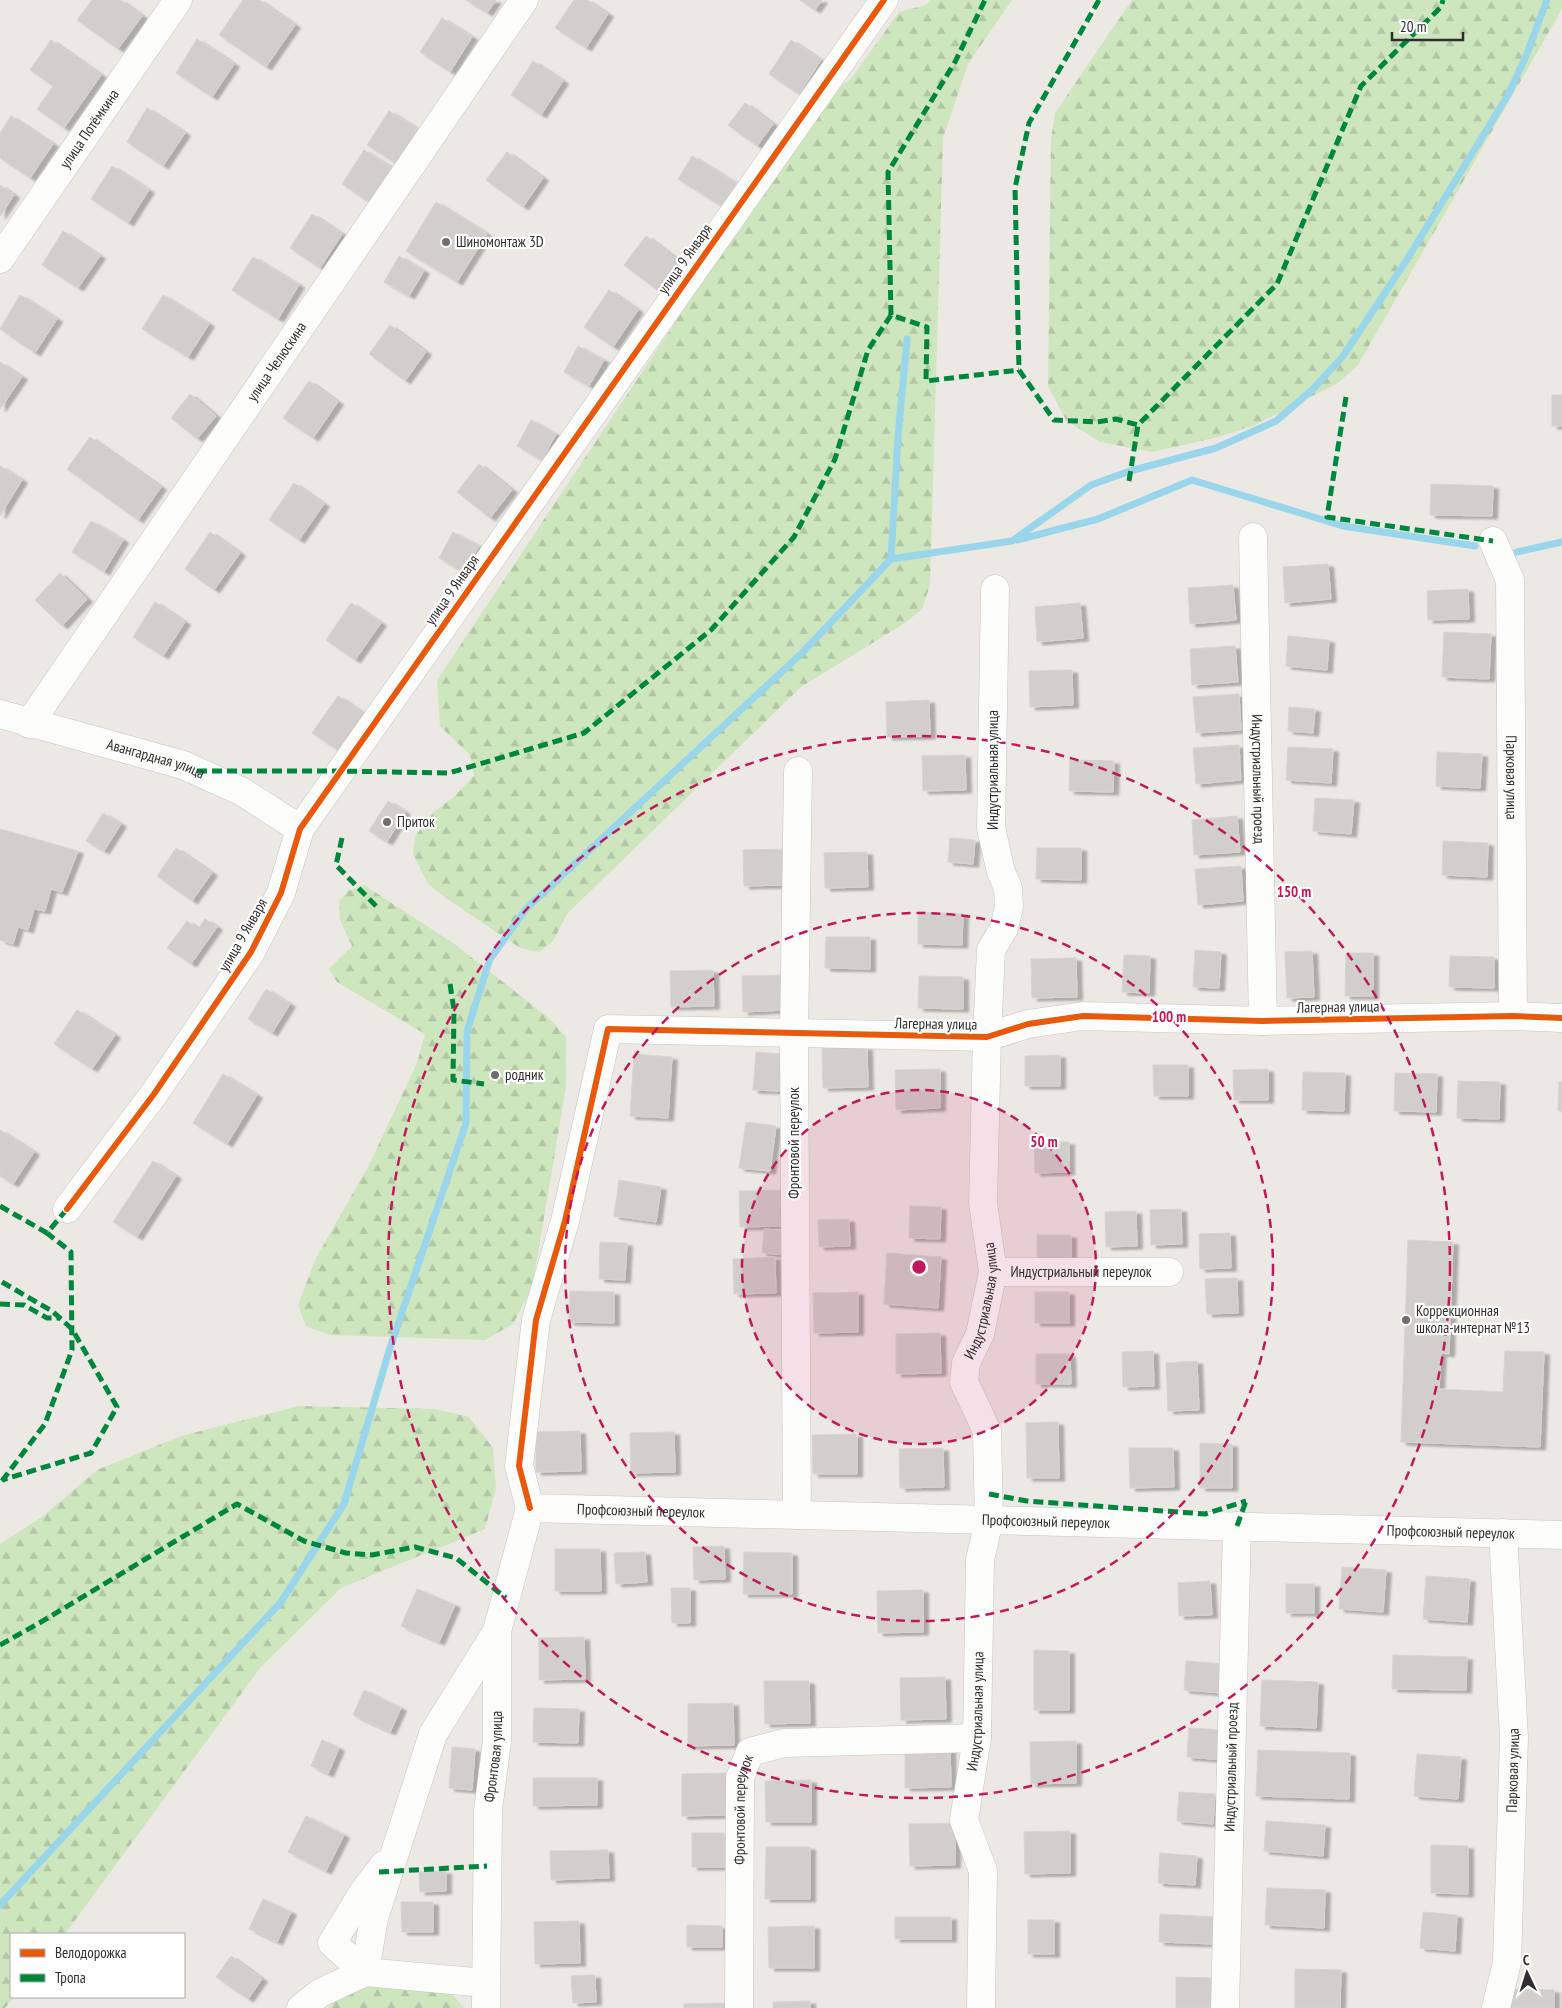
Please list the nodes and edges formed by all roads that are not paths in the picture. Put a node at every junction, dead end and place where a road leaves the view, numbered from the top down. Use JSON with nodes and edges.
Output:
{"nodes":[{"id":1,"x":178,"y":0,"type":"edge"},
{"id":2,"x":524,"y":0,"type":"edge"},
{"id":3,"x":884,"y":0,"type":"edge"},
{"id":4,"x":0,"y":259,"type":"edge"},
{"id":5,"x":1253,"y":537,"type":"dead end"},
{"id":6,"x":1493,"y":541,"type":"dead end"},
{"id":7,"x":994,"y":589,"type":"dead end"},
{"id":8,"x":0,"y":714,"type":"edge"},
{"id":9,"x":29,"y":724,"type":"junction"},
{"id":10,"x":798,"y":771,"type":"dead end"},
{"id":11,"x":300,"y":829,"type":"junction"},
{"id":12,"x":1513,"y":1016,"type":"junction"},
{"id":13,"x":1562,"y":1018,"type":"edge"},
{"id":14,"x":1263,"y":1022,"type":"junction"},
{"id":15,"x":794,"y":1034,"type":"junction"},
{"id":16,"x":987,"y":1037,"type":"junction"},
{"id":17,"x":67,"y":1209,"type":"dead end"},
{"id":18,"x":993,"y":1272,"type":"junction"},
{"id":19,"x":1169,"y":1272,"type":"dead end"},
{"id":20,"x":530,"y":1508,"type":"junction"},
{"id":21,"x":796,"y":1515,"type":"junction"},
{"id":22,"x":989,"y":1520,"type":"junction"},
{"id":23,"x":1237,"y":1526,"type":"junction"},
{"id":24,"x":1503,"y":1533,"type":"junction"},
{"id":25,"x":1562,"y":1534,"type":"edge"},
{"id":26,"x":497,"y":1631,"type":"junction"},
{"id":27,"x":977,"y":1738,"type":"junction"},
{"id":28,"x":397,"y":1848,"type":"junction"},
{"id":29,"x":365,"y":1972,"type":"junction"},
{"id":30,"x":486,"y":1995,"type":"edge"},
{"id":31,"x":301,"y":2008,"type":"edge"},
{"id":32,"x":739,"y":2008,"type":"edge"},
{"id":33,"x":981,"y":2008,"type":"edge"},
{"id":34,"x":1226,"y":2008,"type":"edge"},
{"id":35,"x":1496,"y":2008,"type":"edge"}],
"edges":[{"from":1,"to":4,"type":"street","name":"улица Потёмкина"},
{"from":2,"to":9,"type":"street","name":"улица Челюскина"},
{"from":3,"to":11,"type":"street","name":"улица 9 Января"},
{"from":5,"to":14,"type":"street","name":"Индустриальный проезд"},
{"from":6,"to":12,"type":"street","name":"Парковая улица"},
{"from":7,"to":16,"type":"street","name":"Индустриальная улица"},
{"from":8,"to":9,"type":"street","name":"Авангардная улица"},
{"from":9,"to":11,"type":"street","name":"Авангардная улица"},
{"from":10,"to":15,"type":"street","name":"Фронтовой переулок"},
{"from":11,"to":17,"type":"street","name":"улица 9 Января"},
{"from":12,"to":13,"type":"street","name":"Лагерная улица"},
{"from":12,"to":14,"type":"street","name":"Лагерная улица"},
{"from":14,"to":16,"type":"street","name":"Лагерная улица"},
{"from":15,"to":16,"type":"street","name":"Лагерная улица"},
{"from":15,"to":20,"type":"street","name":"Лагерная улица"},
{"from":15,"to":21,"type":"street","name":"Фронтовой переулок"},
{"from":16,"to":18,"type":"street","name":"Индустриальная улица"},
{"from":18,"to":19,"type":"street","name":"Индустриальный переулок"},
{"from":18,"to":22,"type":"street","name":"Индустриальная улица"},
{"from":20,"to":21,"type":"street","name":"Профсоюзный переулок"},
{"from":20,"to":26,"type":"street","name":"Фронтовая улица"},
{"from":21,"to":22,"type":"street","name":"Профсоюзный переулок"},
{"from":22,"to":23,"type":"street","name":"Профсоюзный переулок"},
{"from":22,"to":27,"type":"street","name":"Индустриальная улица"},
{"from":23,"to":24,"type":"street","name":"Профсоюзный переулок"},
{"from":23,"to":34,"type":"street","name":"Индустриальный проезд"},
{"from":24,"to":25,"type":"street","name":"Профсоюзный переулок"},
{"from":24,"to":35,"type":"street","name":"Парковая улица"},
{"from":26,"to":28,"type":"street"},
{"from":26,"to":30,"type":"street","name":"Фронтовая улица"},
{"from":27,"to":32,"type":"street","name":"Фронтовой переулок"},
{"from":27,"to":33,"type":"street","name":"Индустриальная улица"},
{"from":28,"to":29,"type":"street"},
{"from":28,"to":29,"type":"street"},
{"from":29,"to":30,"type":"street"},
{"from":29,"to":31,"type":"street"}]}
